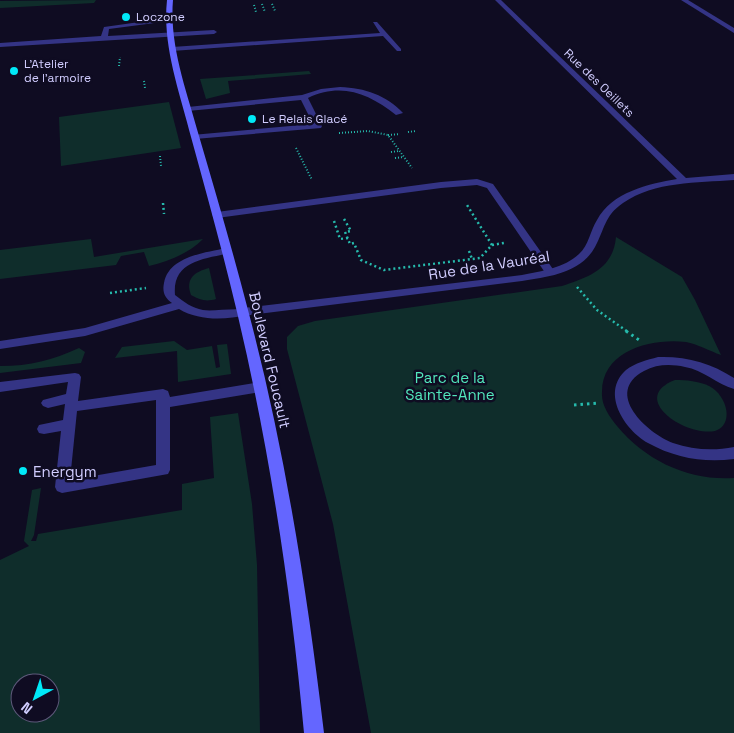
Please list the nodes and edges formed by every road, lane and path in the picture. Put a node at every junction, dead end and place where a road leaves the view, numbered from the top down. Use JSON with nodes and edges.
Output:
{"nodes":[{"id":1,"x":171,"y":0,"type":"edge"},
{"id":2,"x":498,"y":0,"type":"edge"},
{"id":3,"x":684,"y":0,"type":"edge"},
{"id":4,"x":262,"y":4,"type":"dead end"},
{"id":5,"x":272,"y":4,"type":"dead end"},
{"id":6,"x":254,"y":5,"type":"dead end"},
{"id":7,"x":275,"y":11,"type":"dead end"},
{"id":8,"x":256,"y":12,"type":"dead end"},
{"id":9,"x":265,"y":12,"type":"dead end"},
{"id":10,"x":168,"y":20,"type":"junction"},
{"id":11,"x":375,"y":22,"type":"dead end"},
{"id":12,"x":734,"y":31,"type":"edge"},
{"id":13,"x":214,"y":32,"type":"dead end"},
{"id":14,"x":170,"y":34,"type":"junction"},
{"id":15,"x":386,"y":34,"type":"junction"},
{"id":16,"x":104,"y":38,"type":"junction"},
{"id":17,"x":0,"y":45,"type":"edge"},
{"id":18,"x":172,"y":49,"type":"junction"},
{"id":19,"x":400,"y":50,"type":"dead end"},
{"id":20,"x":144,"y":81,"type":"dead end"},
{"id":21,"x":145,"y":88,"type":"dead end"},
{"id":22,"x":304,"y":97,"type":"junction"},
{"id":23,"x":188,"y":109,"type":"junction"},
{"id":24,"x":399,"y":113,"type":"dead end"},
{"id":25,"x":347,"y":134,"type":"dead end"},
{"id":26,"x":195,"y":137,"type":"junction"},
{"id":27,"x":391,"y":139,"type":"junction"},
{"id":28,"x":385,"y":140,"type":"dead end"},
{"id":29,"x":300,"y":144,"type":"dead end"},
{"id":30,"x":305,"y":151,"type":"dead end"},
{"id":31,"x":399,"y":151,"type":"junction"},
{"id":32,"x":298,"y":152,"type":"junction"},
{"id":33,"x":391,"y":152,"type":"dead end"},
{"id":34,"x":160,"y":156,"type":"dead end"},
{"id":35,"x":404,"y":157,"type":"junction"},
{"id":36,"x":396,"y":158,"type":"dead end"},
{"id":37,"x":311,"y":164,"type":"dead end"},
{"id":38,"x":161,"y":166,"type":"dead end"},
{"id":39,"x":305,"y":166,"type":"junction"},
{"id":40,"x":413,"y":171,"type":"dead end"},
{"id":41,"x":315,"y":172,"type":"dead end"},
{"id":42,"x":308,"y":173,"type":"junction"},
{"id":43,"x":734,"y":177,"type":"edge"},
{"id":44,"x":684,"y":181,"type":"junction"},
{"id":45,"x":314,"y":185,"type":"dead end"},
{"id":46,"x":466,"y":202,"type":"dead end"},
{"id":47,"x":163,"y":203,"type":"dead end"},
{"id":48,"x":164,"y":214,"type":"dead end"},
{"id":49,"x":348,"y":214,"type":"dead end"},
{"id":50,"x":217,"y":215,"type":"junction"},
{"id":51,"x":344,"y":219,"type":"junction"},
{"id":52,"x":348,"y":238,"type":"junction"},
{"id":53,"x":226,"y":251,"type":"junction"},
{"id":54,"x":469,"y":252,"type":"dead end"},
{"id":55,"x":440,"y":256,"type":"dead end"},
{"id":56,"x":423,"y":259,"type":"dead end"},
{"id":57,"x":472,"y":259,"type":"junction"},
{"id":58,"x":392,"y":262,"type":"dead end"},
{"id":59,"x":443,"y":263,"type":"junction"},
{"id":60,"x":426,"y":265,"type":"junction"},
{"id":61,"x":395,"y":268,"type":"junction"},
{"id":62,"x":550,"y":272,"type":"junction"},
{"id":63,"x":573,"y":283,"type":"dead end"},
{"id":64,"x":168,"y":284,"type":"junction"},
{"id":65,"x":110,"y":293,"type":"dead end"},
{"id":66,"x":179,"y":304,"type":"junction"},
{"id":67,"x":243,"y":312,"type":"junction"},
{"id":68,"x":0,"y":345,"type":"edge"},
{"id":69,"x":650,"y":347,"type":"dead end"},
{"id":70,"x":734,"y":384,"type":"edge"},
{"id":71,"x":0,"y":387,"type":"edge"},
{"id":72,"x":260,"y":387,"type":"junction"},
{"id":73,"x":48,"y":403,"type":"dead end"},
{"id":74,"x":71,"y":403,"type":"junction"},
{"id":75,"x":604,"y":403,"type":"dead end"},
{"id":76,"x":163,"y":404,"type":"junction"},
{"id":77,"x":574,"y":406,"type":"dead end"},
{"id":78,"x":69,"y":424,"type":"junction"},
{"id":79,"x":44,"y":429,"type":"dead end"},
{"id":80,"x":734,"y":453,"type":"edge"},
{"id":81,"x":314,"y":733,"type":"edge"}],
"edges":[{"from":1,"to":10,"type":"street","name":"Boulevard Foucault"},
{"from":2,"to":44,"type":"street","name":"Rue des Oeillets"},
{"from":3,"to":12,"type":"street"},
{"from":4,"to":9,"type":"path"},
{"from":5,"to":7,"type":"path"},
{"from":6,"to":8,"type":"path"},
{"from":10,"to":14,"type":"street","name":"Boulevard Foucault"},
{"from":10,"to":16,"type":"street"},
{"from":11,"to":15,"type":"street"},
{"from":13,"to":14,"type":"street"},
{"from":14,"to":16,"type":"street"},
{"from":14,"to":18,"type":"street","name":"Boulevard Foucault"},
{"from":15,"to":18,"type":"street"},
{"from":15,"to":19,"type":"street"},
{"from":16,"to":17,"type":"street"},
{"from":18,"to":23,"type":"street","name":"Boulevard Foucault"},
{"from":20,"to":21,"type":"path"},
{"from":22,"to":23,"type":"street"},
{"from":22,"to":24,"type":"street"},
{"from":22,"to":26,"type":"street"},
{"from":23,"to":26,"type":"street","name":"Boulevard Foucault"},
{"from":25,"to":27,"type":"path"},
{"from":26,"to":50,"type":"street","name":"Boulevard Foucault"},
{"from":27,"to":28,"type":"path"},
{"from":27,"to":31,"type":"path"},
{"from":29,"to":32,"type":"path"},
{"from":30,"to":32,"type":"path"},
{"from":31,"to":33,"type":"path"},
{"from":31,"to":35,"type":"path"},
{"from":32,"to":39,"type":"path"},
{"from":34,"to":38,"type":"path"},
{"from":35,"to":36,"type":"path"},
{"from":35,"to":40,"type":"path"},
{"from":37,"to":39,"type":"path"},
{"from":39,"to":42,"type":"path"},
{"from":41,"to":42,"type":"path"},
{"from":42,"to":45,"type":"path"},
{"from":43,"to":44,"type":"street","name":"Rue de la Vauréal"},
{"from":44,"to":62,"type":"street","name":"Rue de la Vauréal"},
{"from":46,"to":57,"type":"path"},
{"from":47,"to":48,"type":"path"},
{"from":49,"to":51,"type":"path"},
{"from":50,"to":53,"type":"street","name":"Boulevard Foucault"},
{"from":50,"to":62,"type":"street"},
{"from":51,"to":52,"type":"path"},
{"from":51,"to":52,"type":"path"},
{"from":52,"to":61,"type":"path"},
{"from":53,"to":64,"type":"street"},
{"from":53,"to":67,"type":"street","name":"Boulevard Foucault"},
{"from":54,"to":57,"type":"path"},
{"from":55,"to":59,"type":"path"},
{"from":56,"to":60,"type":"path"},
{"from":57,"to":59,"type":"path"},
{"from":58,"to":61,"type":"path"},
{"from":59,"to":60,"type":"path"},
{"from":60,"to":61,"type":"path"},
{"from":62,"to":67,"type":"street","name":"Rue de la Vauréal"},
{"from":63,"to":69,"type":"path"},
{"from":64,"to":65,"type":"path"},
{"from":64,"to":66,"type":"street"},
{"from":66,"to":67,"type":"street","name":"Rue de la Vauréal"},
{"from":66,"to":68,"type":"street"},
{"from":67,"to":72,"type":"street","name":"Boulevard Foucault"},
{"from":70,"to":80,"type":"street"},
{"from":71,"to":74,"type":"street"},
{"from":72,"to":76,"type":"street"},
{"from":72,"to":81,"type":"street","name":"Boulevard Foucault"},
{"from":73,"to":74,"type":"street"},
{"from":74,"to":76,"type":"street"},
{"from":74,"to":78,"type":"street"},
{"from":75,"to":77,"type":"path"},
{"from":76,"to":78,"type":"street"},
{"from":78,"to":79,"type":"street"}]}
